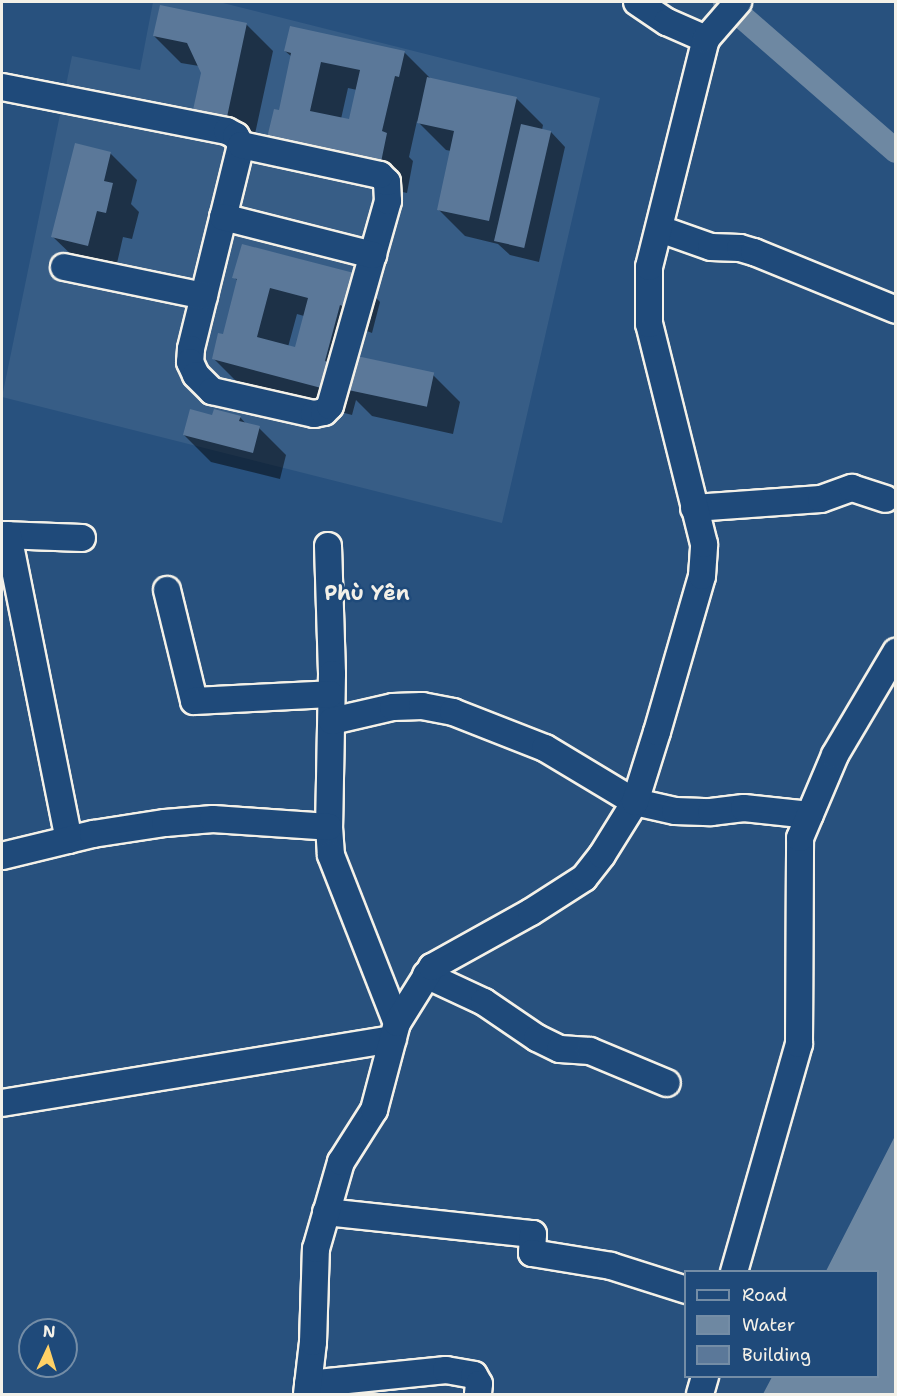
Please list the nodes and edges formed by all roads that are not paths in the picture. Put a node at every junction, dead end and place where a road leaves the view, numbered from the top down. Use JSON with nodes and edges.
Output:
{"nodes":[{"id":1,"x":637,"y":2,"type":"edge"},
{"id":2,"x":738,"y":2,"type":"edge"},
{"id":3,"x":706,"y":39,"type":"junction"},
{"id":4,"x":2,"y":87,"type":"edge"},
{"id":5,"x":241,"y":145,"type":"junction"},
{"id":6,"x":223,"y":217,"type":"junction"},
{"id":7,"x":660,"y":229,"type":"junction"},
{"id":8,"x":373,"y":255,"type":"junction"},
{"id":9,"x":64,"y":267,"type":"dead end"},
{"id":10,"x":204,"y":296,"type":"junction"},
{"id":11,"x":896,"y":310,"type":"edge"},
{"id":12,"x":885,"y":499,"type":"dead end"},
{"id":13,"x":694,"y":508,"type":"junction"},
{"id":14,"x":5,"y":535,"type":"edge"},
{"id":15,"x":82,"y":538,"type":"dead end"},
{"id":16,"x":328,"y":546,"type":"dead end"},
{"id":17,"x":167,"y":590,"type":"dead end"},
{"id":18,"x":896,"y":652,"type":"edge"},
{"id":19,"x":330,"y":694,"type":"junction"},
{"id":20,"x":332,"y":721,"type":"junction"},
{"id":21,"x":635,"y":802,"type":"junction"},
{"id":22,"x":810,"y":815,"type":"junction"},
{"id":23,"x":329,"y":827,"type":"junction"},
{"id":24,"x":69,"y":840,"type":"junction"},
{"id":25,"x":2,"y":856,"type":"edge"},
{"id":26,"x":426,"y":975,"type":"junction"},
{"id":27,"x":395,"y":1031,"type":"junction"},
{"id":28,"x":667,"y":1083,"type":"dead end"},
{"id":29,"x":2,"y":1103,"type":"edge"},
{"id":30,"x":326,"y":1212,"type":"junction"},
{"id":31,"x":735,"y":1270,"type":"edge"},
{"id":32,"x":684,"y":1289,"type":"edge"},
{"id":33,"x":705,"y":1378,"type":"edge"},
{"id":34,"x":308,"y":1389,"type":"edge"},
{"id":35,"x":478,"y":1395,"type":"edge"},
{"id":36,"x":700,"y":1395,"type":"edge"}],
"edges":[{"from":1,"to":3,"type":"street"},
{"from":2,"to":3,"type":"street"},
{"from":3,"to":7,"type":"street"},
{"from":4,"to":5,"type":"street"},
{"from":5,"to":6,"type":"street"},
{"from":5,"to":8,"type":"street"},
{"from":6,"to":8,"type":"street"},
{"from":6,"to":10,"type":"street"},
{"from":7,"to":11,"type":"street"},
{"from":7,"to":13,"type":"street"},
{"from":8,"to":10,"type":"street"},
{"from":9,"to":10,"type":"street"},
{"from":12,"to":13,"type":"street"},
{"from":13,"to":21,"type":"street"},
{"from":14,"to":15,"type":"street"},
{"from":14,"to":24,"type":"street"},
{"from":16,"to":19,"type":"street"},
{"from":17,"to":19,"type":"street"},
{"from":18,"to":22,"type":"street"},
{"from":19,"to":20,"type":"street"},
{"from":20,"to":21,"type":"street"},
{"from":20,"to":23,"type":"street"},
{"from":21,"to":22,"type":"street"},
{"from":21,"to":26,"type":"street"},
{"from":22,"to":31,"type":"street"},
{"from":23,"to":24,"type":"street"},
{"from":23,"to":27,"type":"street"},
{"from":24,"to":25,"type":"street"},
{"from":26,"to":27,"type":"street"},
{"from":26,"to":28,"type":"street"},
{"from":27,"to":29,"type":"street"},
{"from":27,"to":30,"type":"street"},
{"from":30,"to":32,"type":"street"},
{"from":30,"to":34,"type":"street"},
{"from":33,"to":36,"type":"street"},
{"from":34,"to":35,"type":"street"}]}
